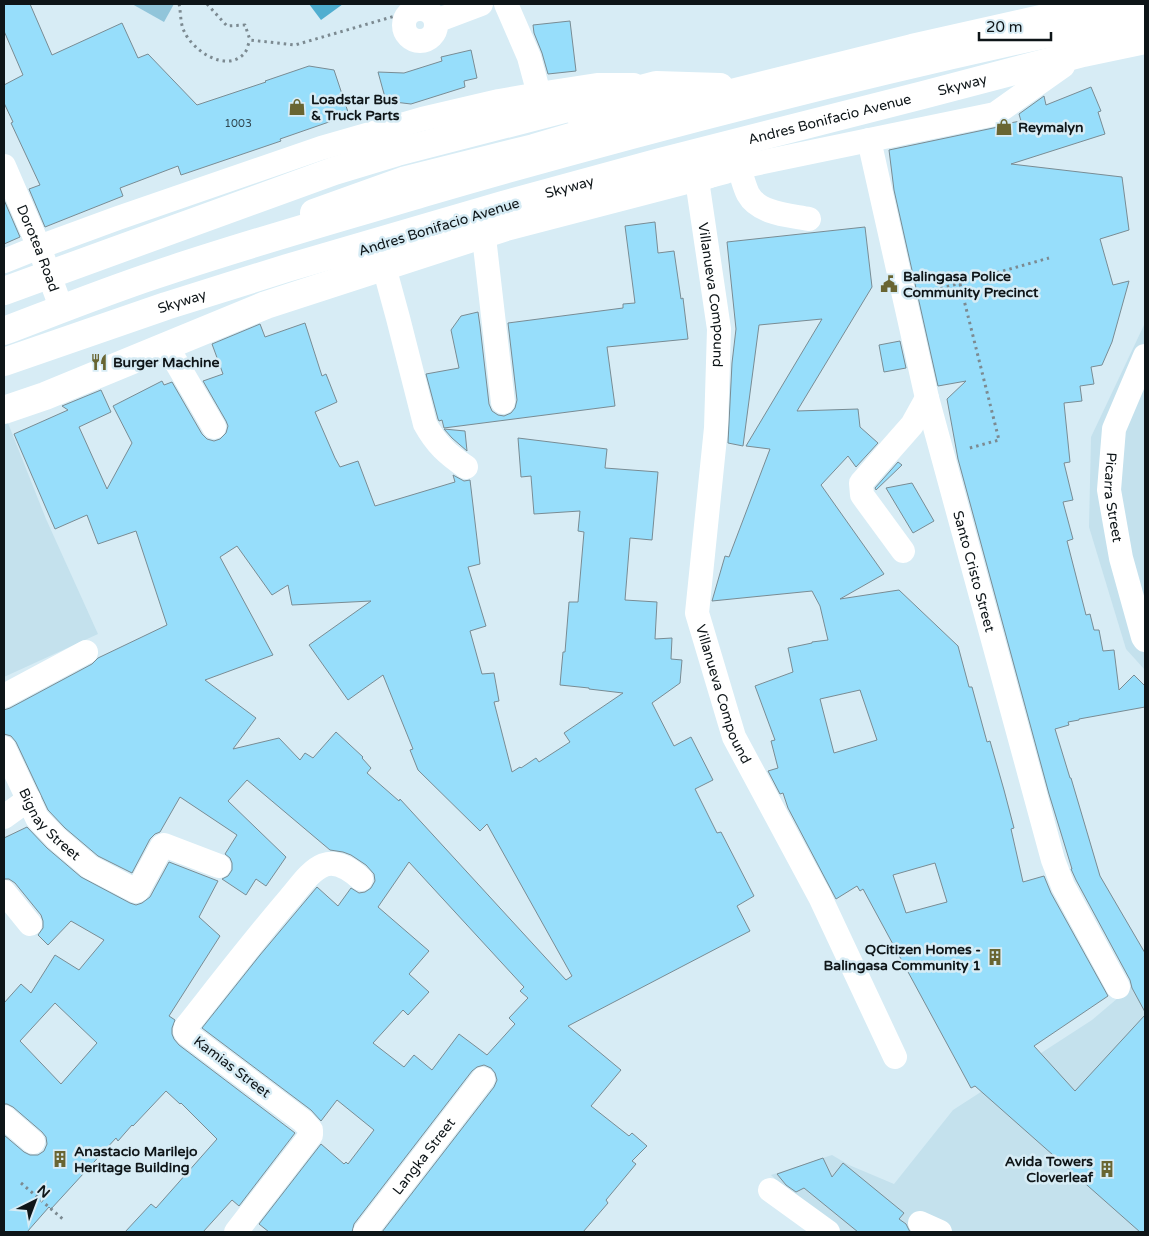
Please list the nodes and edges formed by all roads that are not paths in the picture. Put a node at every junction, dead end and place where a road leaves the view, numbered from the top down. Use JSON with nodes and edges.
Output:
{"nodes":[{"id":1,"x":481,"y":4,"type":"edge"},
{"id":2,"x":506,"y":4,"type":"edge"},
{"id":3,"x":1107,"y":4,"type":"edge"},
{"id":4,"x":409,"y":12,"type":"road end"},
{"id":5,"x":1145,"y":13,"type":"edge"},
{"id":6,"x":1145,"y":40,"type":"edge"},
{"id":7,"x":1145,"y":52,"type":"edge"},
{"id":8,"x":1063,"y":66,"type":"junction"},
{"id":9,"x":656,"y":85,"type":"junction"},
{"id":10,"x":755,"y":88,"type":"junction"},
{"id":11,"x":538,"y":94,"type":"junction"},
{"id":12,"x":599,"y":100,"type":"junction"},
{"id":13,"x":869,"y":140,"type":"junction"},
{"id":14,"x":534,"y":148,"type":"junction"},
{"id":15,"x":4,"y":166,"type":"edge"},
{"id":16,"x":732,"y":169,"type":"junction"},
{"id":17,"x":697,"y":180,"type":"junction"},
{"id":18,"x":9,"y":195,"type":"edge"},
{"id":19,"x":809,"y":219,"type":"dead end"},
{"id":20,"x":485,"y":246,"type":"junction"},
{"id":21,"x":39,"y":247,"type":"junction"},
{"id":22,"x":4,"y":261,"type":"edge"},
{"id":23,"x":386,"y":274,"type":"junction"},
{"id":24,"x":4,"y":291,"type":"edge"},
{"id":25,"x":59,"y":302,"type":"junction"},
{"id":26,"x":4,"y":323,"type":"edge"},
{"id":27,"x":4,"y":331,"type":"edge"},
{"id":28,"x":169,"y":350,"type":"junction"},
{"id":29,"x":1145,"y":356,"type":"edge"},
{"id":30,"x":4,"y":362,"type":"edge"},
{"id":31,"x":4,"y":369,"type":"edge"},
{"id":32,"x":927,"y":398,"type":"junction"},
{"id":33,"x":503,"y":402,"type":"dead end"},
{"id":34,"x":4,"y":409,"type":"edge"},
{"id":35,"x":214,"y":426,"type":"dead end"},
{"id":36,"x":466,"y":467,"type":"dead end"},
{"id":37,"x":903,"y":551,"type":"dead end"},
{"id":38,"x":1144,"y":639,"type":"edge"},
{"id":39,"x":86,"y":652,"type":"dead end"},
{"id":40,"x":4,"y":696,"type":"edge"},
{"id":41,"x":4,"y":748,"type":"edge"},
{"id":42,"x":28,"y":799,"type":"junction"},
{"id":43,"x":4,"y":817,"type":"edge"},
{"id":44,"x":219,"y":866,"type":"dead end"},
{"id":45,"x":362,"y":879,"type":"dead end"},
{"id":46,"x":4,"y":892,"type":"edge"},
{"id":47,"x":30,"y":924,"type":"dead end"},
{"id":48,"x":1118,"y":987,"type":"dead end"},
{"id":49,"x":895,"y":1058,"type":"dead end"},
{"id":50,"x":483,"y":1079,"type":"dead end"},
{"id":51,"x":4,"y":1117,"type":"edge"},
{"id":52,"x":33,"y":1142,"type":"dead end"},
{"id":53,"x":770,"y":1190,"type":"dead end"},
{"id":54,"x":236,"y":1232,"type":"edge"},
{"id":55,"x":365,"y":1232,"type":"edge"},
{"id":56,"x":828,"y":1232,"type":"edge"}],
"edges":[{"from":1,"to":4,"type":"street"},
{"from":2,"to":11,"type":"street"},
{"from":3,"to":10,"type":"main road"},
{"from":5,"to":27,"type":"main road"},
{"from":6,"to":30,"type":"main road","name":"Skyway"},
{"from":7,"to":8,"type":"main road","name":"Andres Bonifacio Avenue"},
{"from":8,"to":13,"type":"street","name":"Andres Bonifacio Avenue"},
{"from":8,"to":31,"type":"main road","name":"Andres Bonifacio Avenue"},
{"from":9,"to":10,"type":"main road"},
{"from":9,"to":11,"type":"street"},
{"from":9,"to":12,"type":"main road"},
{"from":10,"to":14,"type":"main road"},
{"from":11,"to":21,"type":"street"},
{"from":12,"to":14,"type":"main road"},
{"from":12,"to":24,"type":"main road"},
{"from":13,"to":16,"type":"street","name":"Andres Bonifacio Avenue"},
{"from":13,"to":32,"type":"street","name":"Santo Cristo Street"},
{"from":14,"to":25,"type":"main road"},
{"from":15,"to":18,"type":"street","name":"Dorotea Road"},
{"from":16,"to":17,"type":"street","name":"Andres Bonifacio Avenue"},
{"from":16,"to":19,"type":"street"},
{"from":16,"to":34,"type":"main road"},
{"from":17,"to":20,"type":"street","name":"Andres Bonifacio Avenue"},
{"from":17,"to":49,"type":"street","name":"Villanueva Compound"},
{"from":18,"to":21,"type":"street","name":"Dorotea Road"},
{"from":20,"to":23,"type":"street","name":"Andres Bonifacio Avenue"},
{"from":20,"to":33,"type":"street"},
{"from":21,"to":22,"type":"street"},
{"from":21,"to":25,"type":"street","name":"Dorotea Road"},
{"from":23,"to":28,"type":"street","name":"Andres Bonifacio Avenue"},
{"from":23,"to":36,"type":"street"},
{"from":25,"to":26,"type":"main road"},
{"from":28,"to":34,"type":"street","name":"Andres Bonifacio Avenue"},
{"from":28,"to":35,"type":"street"},
{"from":29,"to":38,"type":"street","name":"Picarra Street"},
{"from":32,"to":37,"type":"street"},
{"from":32,"to":48,"type":"street","name":"Santo Cristo Street"},
{"from":39,"to":40,"type":"street"},
{"from":41,"to":42,"type":"street","name":"Bignay Street"},
{"from":42,"to":43,"type":"street"},
{"from":42,"to":44,"type":"street","name":"Bignay Street"},
{"from":45,"to":54,"type":"street","name":"Kamias Street"},
{"from":46,"to":47,"type":"street"},
{"from":50,"to":55,"type":"street","name":"Langka Street"},
{"from":51,"to":52,"type":"street"},
{"from":53,"to":56,"type":"street"}]}
